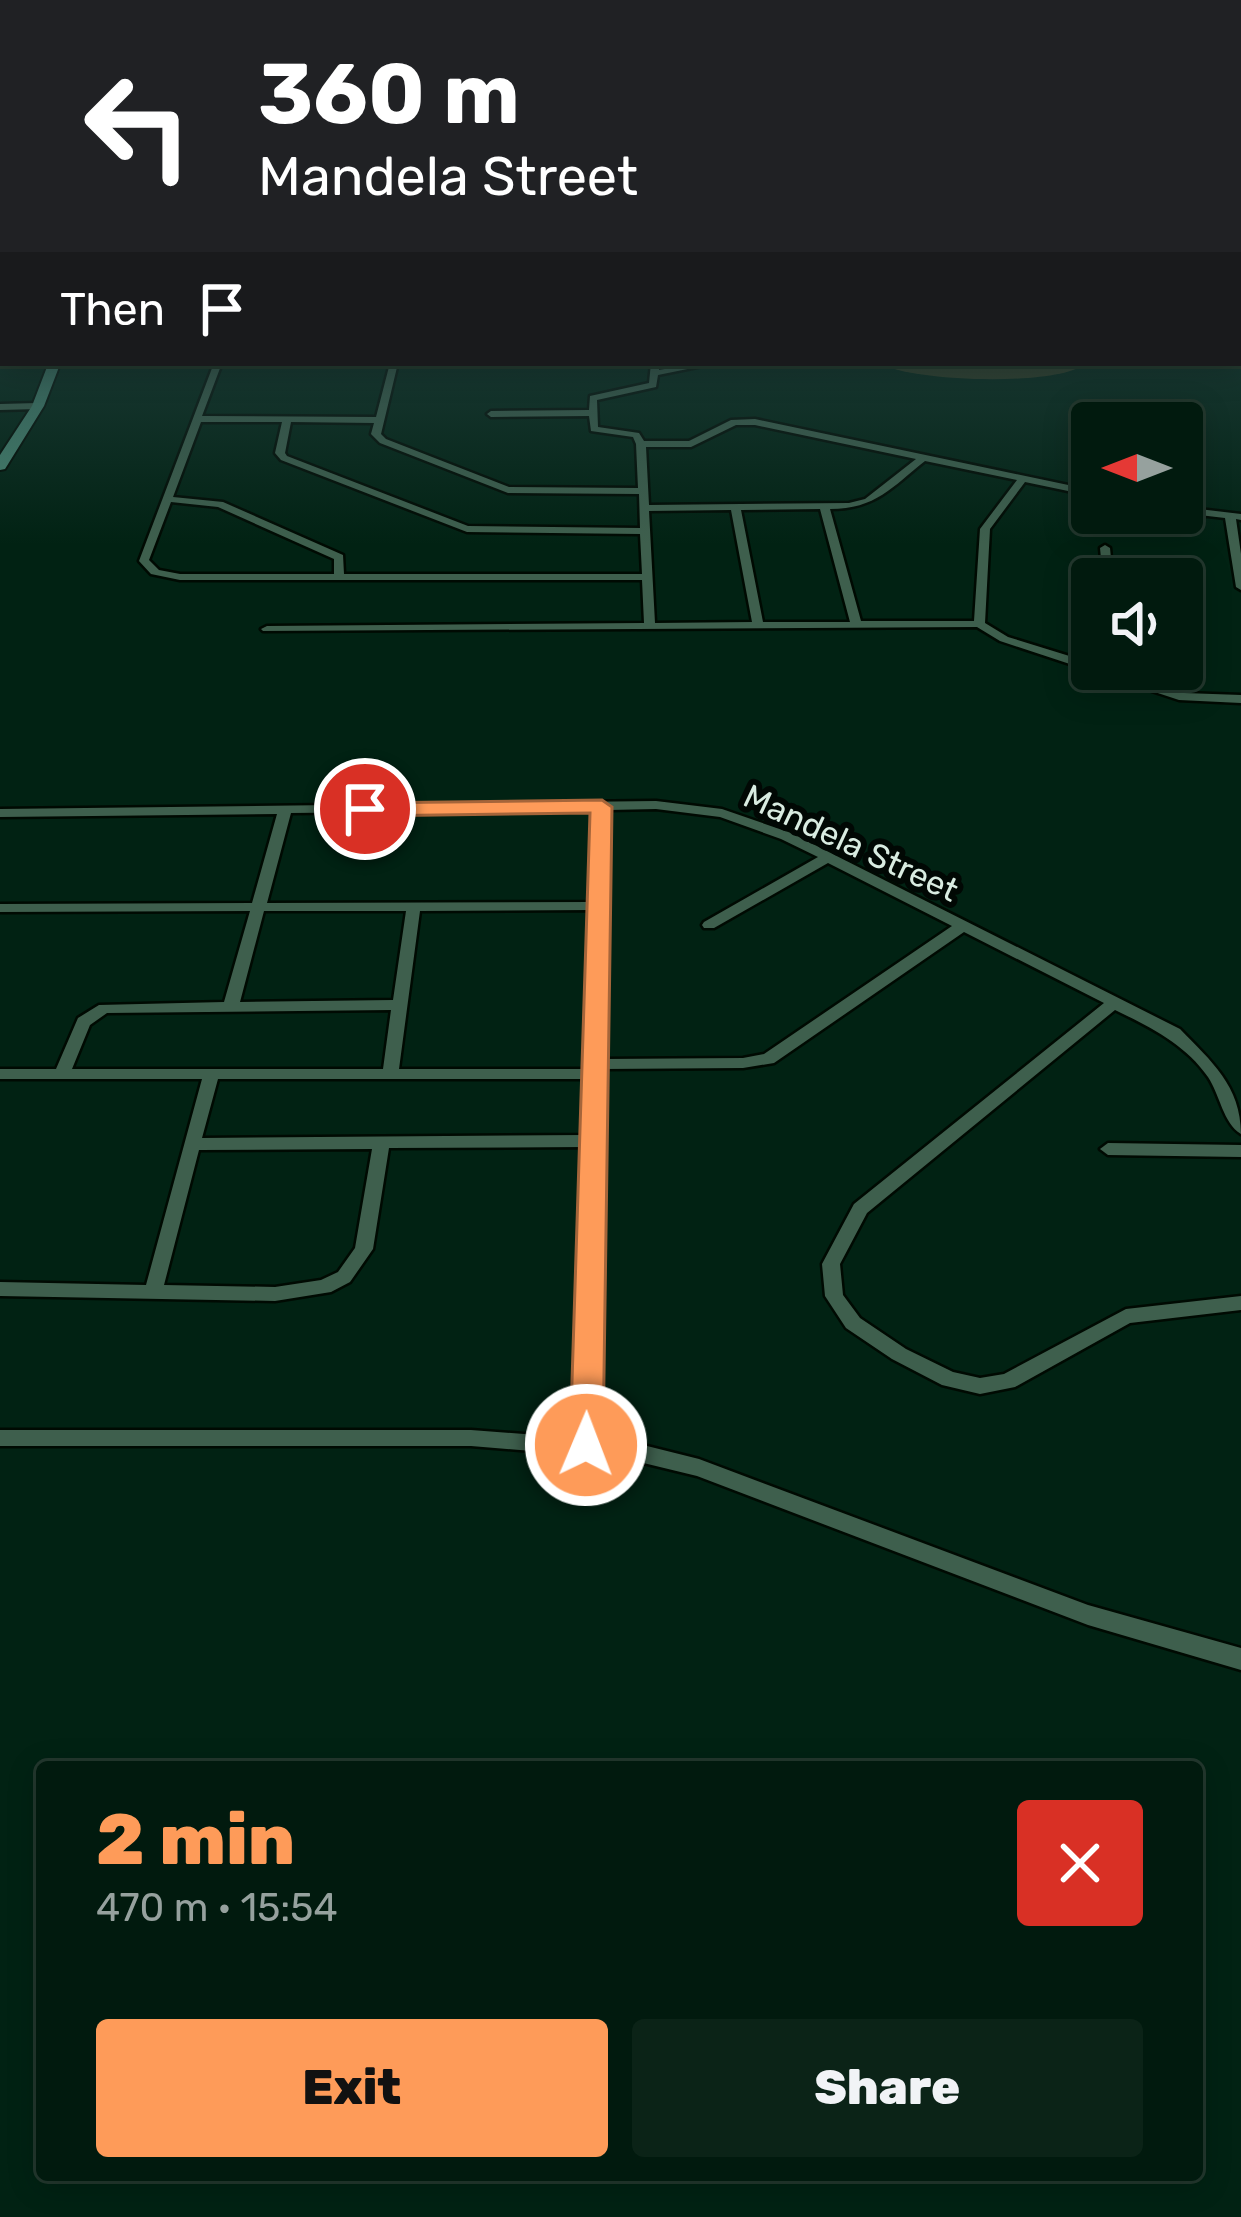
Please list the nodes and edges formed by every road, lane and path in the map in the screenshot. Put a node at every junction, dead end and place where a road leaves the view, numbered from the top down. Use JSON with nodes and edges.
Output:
{"nodes":[{"id":1,"x":53,"y":366,"type":"edge"},
{"id":2,"x":217,"y":366,"type":"edge"},
{"id":3,"x":393,"y":366,"type":"edge"},
{"id":4,"x":655,"y":368,"type":"edge"},
{"id":5,"x":32,"y":406,"type":"junction"},
{"id":6,"x":0,"y":407,"type":"edge"},
{"id":7,"x":490,"y":413,"type":"dead end"},
{"id":8,"x":594,"y":413,"type":"junction"},
{"id":9,"x":199,"y":419,"type":"junction"},
{"id":10,"x":377,"y":419,"type":"junction"},
{"id":11,"x":287,"y":420,"type":"junction"},
{"id":12,"x":5,"y":443,"type":"edge"},
{"id":13,"x":640,"y":444,"type":"junction"},
{"id":14,"x":923,"y":458,"type":"junction"},
{"id":15,"x":0,"y":466,"type":"edge"},
{"id":16,"x":1023,"y":478,"type":"junction"},
{"id":17,"x":1071,"y":488,"type":"edge"},
{"id":18,"x":642,"y":491,"type":"junction"},
{"id":19,"x":167,"y":500,"type":"junction"},
{"id":20,"x":644,"y":508,"type":"junction"},
{"id":21,"x":736,"y":508,"type":"junction"},
{"id":22,"x":825,"y":508,"type":"junction"},
{"id":23,"x":1203,"y":513,"type":"edge"},
{"id":24,"x":1235,"y":517,"type":"edge"},
{"id":25,"x":645,"y":531,"type":"junction"},
{"id":26,"x":1105,"y":548,"type":"dead end"},
{"id":27,"x":1106,"y":558,"type":"edge"},
{"id":28,"x":1239,"y":561,"type":"edge"},
{"id":29,"x":339,"y":577,"type":"junction"},
{"id":30,"x":647,"y":577,"type":"junction"},
{"id":31,"x":1241,"y":587,"type":"edge"},
{"id":32,"x":758,"y":624,"type":"junction"},
{"id":33,"x":856,"y":624,"type":"junction"},
{"id":34,"x":979,"y":624,"type":"junction"},
{"id":35,"x":650,"y":625,"type":"junction"},
{"id":36,"x":267,"y":629,"type":"dead end"},
{"id":37,"x":1071,"y":660,"type":"edge"},
{"id":38,"x":1162,"y":690,"type":"edge"},
{"id":39,"x":1241,"y":699,"type":"edge"},
{"id":40,"x":602,"y":807,"type":"junction"},
{"id":41,"x":285,"y":810,"type":"junction"},
{"id":42,"x":0,"y":812,"type":"edge"},
{"id":43,"x":830,"y":856,"type":"junction"},
{"id":44,"x":257,"y":906,"type":"junction"},
{"id":45,"x":414,"y":906,"type":"junction"},
{"id":46,"x":596,"y":906,"type":"junction"},
{"id":47,"x":0,"y":908,"type":"edge"},
{"id":48,"x":709,"y":925,"type":"dead end"},
{"id":49,"x":964,"y":925,"type":"junction"},
{"id":50,"x":1115,"y":1002,"type":"junction"},
{"id":51,"x":400,"y":1005,"type":"junction"},
{"id":52,"x":231,"y":1006,"type":"junction"},
{"id":53,"x":593,"y":1069,"type":"junction"},
{"id":54,"x":62,"y":1073,"type":"junction"},
{"id":55,"x":0,"y":1074,"type":"edge"},
{"id":56,"x":390,"y":1074,"type":"junction"},
{"id":57,"x":212,"y":1075,"type":"junction"},
{"id":58,"x":1241,"y":1128,"type":"edge"},
{"id":59,"x":590,"y":1141,"type":"junction"},
{"id":60,"x":192,"y":1144,"type":"junction"},
{"id":61,"x":381,"y":1144,"type":"junction"},
{"id":62,"x":1108,"y":1149,"type":"dead end"},
{"id":63,"x":1241,"y":1151,"type":"edge"},
{"id":64,"x":0,"y":1289,"type":"edge"},
{"id":65,"x":152,"y":1291,"type":"junction"},
{"id":66,"x":1241,"y":1304,"type":"edge"},
{"id":67,"x":0,"y":1438,"type":"edge"},
{"id":68,"x":586,"y":1445,"type":"junction"},
{"id":69,"x":1241,"y":1659,"type":"edge"}],
"edges":[{"from":1,"to":5,"type":"main road"},
{"from":2,"to":9,"type":"street"},
{"from":3,"to":10,"type":"street"},
{"from":4,"to":8,"type":"street"},
{"from":5,"to":6,"type":"street"},
{"from":5,"to":12,"type":"main road"},
{"from":7,"to":8,"type":"street"},
{"from":8,"to":13,"type":"street"},
{"from":9,"to":11,"type":"street"},
{"from":9,"to":19,"type":"street"},
{"from":10,"to":11,"type":"street"},
{"from":10,"to":18,"type":"street"},
{"from":11,"to":25,"type":"street"},
{"from":12,"to":15,"type":"main road"},
{"from":13,"to":14,"type":"street"},
{"from":13,"to":18,"type":"street"},
{"from":14,"to":16,"type":"street"},
{"from":14,"to":22,"type":"street"},
{"from":16,"to":17,"type":"street"},
{"from":16,"to":34,"type":"street"},
{"from":18,"to":20,"type":"street"},
{"from":19,"to":29,"type":"street"},
{"from":19,"to":29,"type":"street"},
{"from":20,"to":21,"type":"street"},
{"from":20,"to":25,"type":"street"},
{"from":21,"to":22,"type":"street"},
{"from":21,"to":32,"type":"street"},
{"from":22,"to":33,"type":"street"},
{"from":23,"to":24,"type":"street"},
{"from":24,"to":28,"type":"street"},
{"from":25,"to":30,"type":"street"},
{"from":26,"to":27,"type":"street"},
{"from":28,"to":31,"type":"street"},
{"from":29,"to":30,"type":"street"},
{"from":30,"to":35,"type":"street"},
{"from":32,"to":33,"type":"street"},
{"from":32,"to":35,"type":"street"},
{"from":33,"to":34,"type":"street"},
{"from":34,"to":37,"type":"street"},
{"from":35,"to":36,"type":"street"},
{"from":38,"to":39,"type":"street"},
{"from":40,"to":41,"type":"street","name":"Mandela Street"},
{"from":40,"to":43,"type":"street","name":"Mandela Street"},
{"from":40,"to":46,"type":"street"},
{"from":41,"to":42,"type":"street","name":"Mandela Street"},
{"from":41,"to":44,"type":"street"},
{"from":43,"to":48,"type":"street"},
{"from":43,"to":49,"type":"street","name":"Mandela Street"},
{"from":44,"to":45,"type":"street"},
{"from":44,"to":47,"type":"street"},
{"from":44,"to":52,"type":"street"},
{"from":45,"to":46,"type":"street"},
{"from":45,"to":51,"type":"street"},
{"from":46,"to":53,"type":"street"},
{"from":49,"to":50,"type":"street","name":"Mandela Street"},
{"from":49,"to":53,"type":"street"},
{"from":50,"to":58,"type":"street","name":"Mandela Street"},
{"from":50,"to":66,"type":"street"},
{"from":51,"to":52,"type":"street"},
{"from":51,"to":56,"type":"street"},
{"from":52,"to":54,"type":"street"},
{"from":53,"to":56,"type":"street"},
{"from":53,"to":59,"type":"street"},
{"from":54,"to":55,"type":"street"},
{"from":54,"to":57,"type":"street"},
{"from":56,"to":57,"type":"street"},
{"from":57,"to":60,"type":"street"},
{"from":59,"to":61,"type":"street"},
{"from":59,"to":68,"type":"street"},
{"from":60,"to":61,"type":"street"},
{"from":60,"to":65,"type":"street"},
{"from":61,"to":65,"type":"street"},
{"from":62,"to":63,"type":"street"},
{"from":64,"to":65,"type":"street"},
{"from":67,"to":68,"type":"street"},
{"from":68,"to":69,"type":"street"}]}
